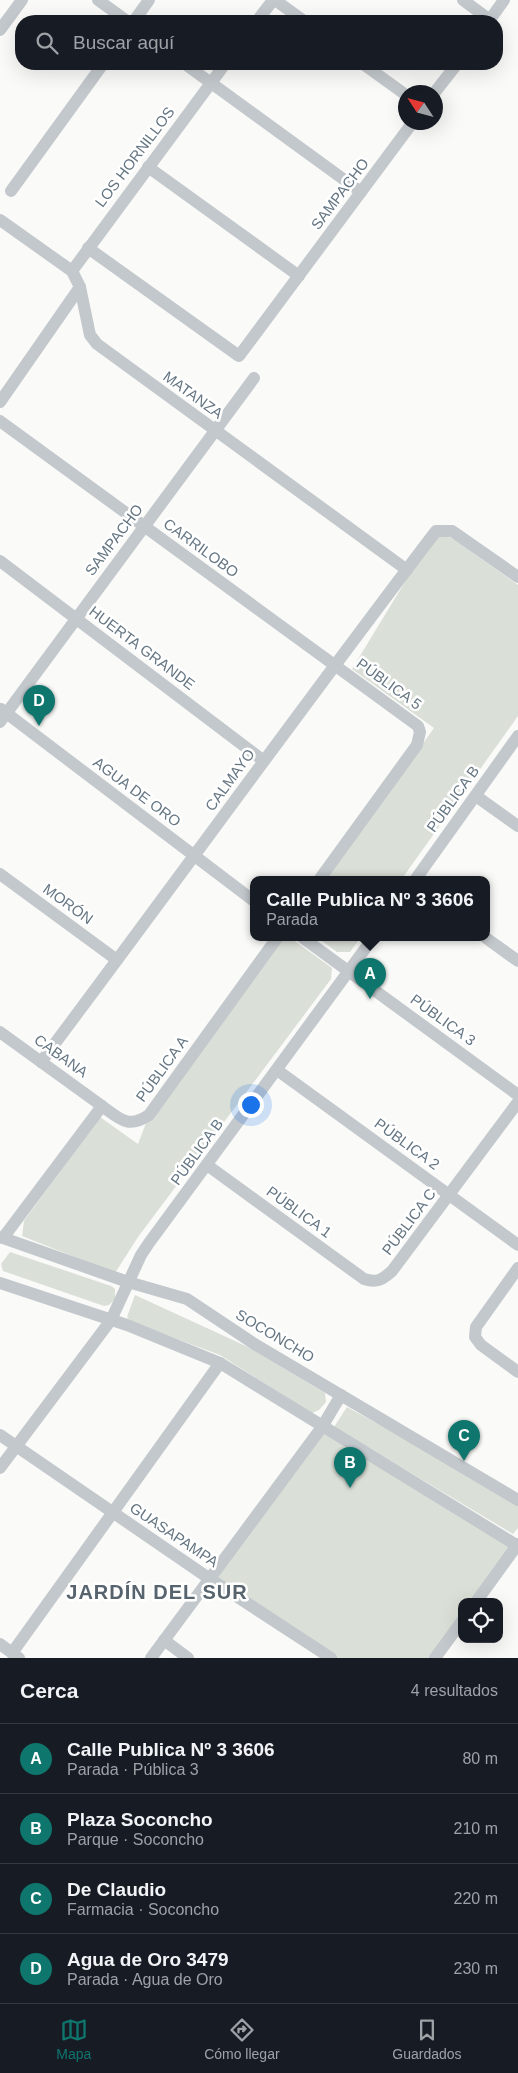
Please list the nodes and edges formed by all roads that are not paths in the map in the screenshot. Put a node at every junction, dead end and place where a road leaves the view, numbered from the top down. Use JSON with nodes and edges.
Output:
{"nodes":[{"id":1,"x":22,"y":0,"type":"edge"},
{"id":2,"x":98,"y":0,"type":"edge"},
{"id":3,"x":149,"y":0,"type":"edge"},
{"id":4,"x":274,"y":0,"type":"edge"},
{"id":5,"x":463,"y":0,"type":"edge"},
{"id":6,"x":504,"y":0,"type":"edge"},
{"id":7,"x":119,"y":15,"type":"edge"},
{"id":8,"x":138,"y":15,"type":"edge"},
{"id":9,"x":262,"y":15,"type":"edge"},
{"id":10,"x":295,"y":15,"type":"edge"},
{"id":11,"x":482,"y":15,"type":"edge"},
{"id":12,"x":493,"y":15,"type":"edge"},
{"id":13,"x":0,"y":30,"type":"edge"},
{"id":14,"x":99,"y":70,"type":"edge"},
{"id":15,"x":193,"y":70,"type":"edge"},
{"id":16,"x":221,"y":70,"type":"edge"},
{"id":17,"x":371,"y":70,"type":"edge"},
{"id":18,"x":452,"y":70,"type":"edge"},
{"id":19,"x":211,"y":83,"type":"junction"},
{"id":20,"x":441,"y":85,"type":"edge"},
{"id":21,"x":398,"y":89,"type":"edge"},
{"id":22,"x":407,"y":130,"type":"edge"},
{"id":23,"x":148,"y":167,"type":"junction"},
{"id":24,"x":12,"y":191,"type":"dead end"},
{"id":25,"x":361,"y":192,"type":"junction"},
{"id":26,"x":0,"y":220,"type":"edge"},
{"id":27,"x":88,"y":248,"type":"junction"},
{"id":28,"x":72,"y":271,"type":"junction"},
{"id":29,"x":299,"y":276,"type":"junction"},
{"id":30,"x":80,"y":287,"type":"junction"},
{"id":31,"x":254,"y":378,"type":"dead end"},
{"id":32,"x":0,"y":402,"type":"edge"},
{"id":33,"x":0,"y":421,"type":"edge"},
{"id":34,"x":215,"y":432,"type":"junction"},
{"id":35,"x":144,"y":527,"type":"junction"},
{"id":36,"x":0,"y":561,"type":"edge"},
{"id":37,"x":407,"y":570,"type":"junction"},
{"id":38,"x":518,"y":577,"type":"edge"},
{"id":39,"x":76,"y":619,"type":"junction"},
{"id":40,"x":334,"y":665,"type":"junction"},
{"id":41,"x":2,"y":715,"type":"edge"},
{"id":42,"x":518,"y":736,"type":"edge"},
{"id":43,"x":264,"y":761,"type":"junction"},
{"id":44,"x":476,"y":796,"type":"junction"},
{"id":45,"x":518,"y":826,"type":"edge"},
{"id":46,"x":195,"y":857,"type":"junction"},
{"id":47,"x":0,"y":874,"type":"edge"},
{"id":48,"x":322,"y":876,"type":"edge"},
{"id":49,"x":418,"y":876,"type":"edge"},
{"id":50,"x":250,"y":898,"type":"edge"},
{"id":51,"x":275,"y":941,"type":"edge"},
{"id":52,"x":307,"y":941,"type":"edge"},
{"id":53,"x":371,"y":941,"type":"edge"},
{"id":54,"x":490,"y":941,"type":"edge"},
{"id":55,"x":117,"y":960,"type":"junction"},
{"id":56,"x":518,"y":961,"type":"edge"},
{"id":57,"x":348,"y":972,"type":"junction"},
{"id":58,"x":0,"y":1032,"type":"edge"},
{"id":59,"x":41,"y":1062,"type":"junction"},
{"id":60,"x":277,"y":1070,"type":"junction"},
{"id":61,"x":518,"y":1095,"type":"edge"},
{"id":62,"x":518,"y":1102,"type":"edge"},
{"id":63,"x":102,"y":1106,"type":"junction"},
{"id":64,"x":207,"y":1165,"type":"junction"},
{"id":65,"x":449,"y":1195,"type":"junction"},
{"id":66,"x":2,"y":1238,"type":"edge"},
{"id":67,"x":518,"y":1245,"type":"edge"},
{"id":68,"x":518,"y":1268,"type":"edge"},
{"id":69,"x":128,"y":1282,"type":"junction"},
{"id":70,"x":374,"y":1282,"type":"joint"},
{"id":71,"x":0,"y":1283,"type":"edge"},
{"id":72,"x":111,"y":1320,"type":"junction"},
{"id":73,"x":220,"y":1363,"type":"junction"},
{"id":74,"x":518,"y":1372,"type":"edge"},
{"id":75,"x":341,"y":1395,"type":"junction"},
{"id":76,"x":322,"y":1427,"type":"junction"},
{"id":77,"x":0,"y":1435,"type":"edge"},
{"id":78,"x":16,"y":1446,"type":"junction"},
{"id":79,"x":0,"y":1468,"type":"edge"},
{"id":80,"x":518,"y":1500,"type":"edge"},
{"id":81,"x":113,"y":1514,"type":"junction"},
{"id":82,"x":518,"y":1545,"type":"edge"},
{"id":83,"x":210,"y":1579,"type":"junction"},
{"id":84,"x":479,"y":1598,"type":"edge"},
{"id":85,"x":458,"y":1626,"type":"edge"},
{"id":86,"x":164,"y":1640,"type":"junction"},
{"id":87,"x":0,"y":1644,"type":"edge"},
{"id":88,"x":15,"y":1656,"type":"edge"},
{"id":89,"x":327,"y":1657,"type":"edge"},
{"id":90,"x":151,"y":1658,"type":"edge"},
{"id":91,"x":188,"y":1658,"type":"edge"},
{"id":92,"x":435,"y":1658,"type":"edge"}],
"edges":[{"from":1,"to":13,"type":"street"},
{"from":2,"to":7,"type":"street"},
{"from":3,"to":8,"type":"street"},
{"from":4,"to":9,"type":"street"},
{"from":4,"to":10,"type":"street"},
{"from":5,"to":11,"type":"street"},
{"from":6,"to":12,"type":"street"},
{"from":14,"to":24,"type":"street"},
{"from":15,"to":19,"type":"street"},
{"from":16,"to":19,"type":"street","name":"LOS HORNILLOS"},
{"from":17,"to":21,"type":"street"},
{"from":18,"to":20,"type":"street"},
{"from":19,"to":23,"type":"street","name":"LOS HORNILLOS"},
{"from":19,"to":25,"type":"street"},
{"from":22,"to":25,"type":"street","name":"SAMPACHO"},
{"from":23,"to":27,"type":"street","name":"LOS HORNILLOS"},
{"from":23,"to":29,"type":"street"},
{"from":25,"to":29,"type":"street","name":"SAMPACHO"},
{"from":26,"to":28,"type":"street","name":"MATANZA"},
{"from":27,"to":28,"type":"street","name":"LOS HORNILLOS"},
{"from":27,"to":29,"type":"street","name":"SAMPACHO"},
{"from":28,"to":30,"type":"street","name":"MATANZA"},
{"from":30,"to":32,"type":"street"},
{"from":30,"to":34,"type":"street","name":"MATANZA"},
{"from":31,"to":34,"type":"street","name":"SAMPACHO"},
{"from":33,"to":35,"type":"street","name":"CARRILOBO"},
{"from":34,"to":35,"type":"street","name":"SAMPACHO"},
{"from":34,"to":37,"type":"street","name":"MATANZA"},
{"from":35,"to":39,"type":"street","name":"SAMPACHO"},
{"from":35,"to":40,"type":"street","name":"CARRILOBO"},
{"from":36,"to":39,"type":"street","name":"HUERTA GRANDE"},
{"from":37,"to":38,"type":"street","name":"CALMAYO"},
{"from":37,"to":40,"type":"street","name":"CALMAYO"},
{"from":39,"to":41,"type":"street","name":"SAMPACHO"},
{"from":39,"to":43,"type":"street","name":"HUERTA GRANDE"},
{"from":40,"to":43,"type":"street","name":"CALMAYO"},
{"from":40,"to":48,"type":"street","name":"PÚBLICA 5"},
{"from":41,"to":46,"type":"street","name":"AGUA DE ORO"},
{"from":42,"to":44,"type":"street","name":"PÚBLICA B"},
{"from":43,"to":46,"type":"street","name":"CALMAYO"},
{"from":44,"to":45,"type":"street"},
{"from":44,"to":49,"type":"street","name":"PÚBLICA B"},
{"from":46,"to":50,"type":"street","name":"AGUA DE ORO"},
{"from":46,"to":55,"type":"street","name":"CALMAYO"},
{"from":47,"to":55,"type":"street","name":"MORÓN"},
{"from":51,"to":63,"type":"street","name":"PÚBLICA A"},
{"from":52,"to":57,"type":"street"},
{"from":53,"to":57,"type":"street","name":"PÚBLICA B"},
{"from":54,"to":56,"type":"street"},
{"from":55,"to":59,"type":"street","name":"CALMAYO"},
{"from":57,"to":60,"type":"street","name":"PÚBLICA B"},
{"from":57,"to":61,"type":"street","name":"PÚBLICA 3"},
{"from":58,"to":59,"type":"street","name":"CABANA"},
{"from":59,"to":63,"type":"street","name":"CABANA"},
{"from":60,"to":64,"type":"street","name":"PÚBLICA B"},
{"from":60,"to":65,"type":"street","name":"PÚBLICA 2"},
{"from":62,"to":65,"type":"street","name":"PÚBLICA C"},
{"from":63,"to":66,"type":"street"},
{"from":64,"to":69,"type":"street","name":"PÚBLICA B"},
{"from":64,"to":70,"type":"street","name":"PÚBLICA 1"},
{"from":65,"to":67,"type":"street","name":"PÚBLICA 2"},
{"from":65,"to":70,"type":"street","name":"PÚBLICA C"},
{"from":66,"to":69,"type":"street","name":"SOCONCHO"},
{"from":68,"to":74,"type":"street"},
{"from":69,"to":72,"type":"street","name":"PÚBLICA B"},
{"from":69,"to":75,"type":"street","name":"SOCONCHO"},
{"from":71,"to":72,"type":"street"},
{"from":72,"to":73,"type":"street"},
{"from":72,"to":78,"type":"street","name":"PÚBLICA B"},
{"from":73,"to":76,"type":"street"},
{"from":73,"to":81,"type":"street"},
{"from":75,"to":76,"type":"street"},
{"from":75,"to":80,"type":"street","name":"SOCONCHO"},
{"from":76,"to":82,"type":"street"},
{"from":76,"to":83,"type":"street"},
{"from":77,"to":78,"type":"street","name":"GUASAPAMPA"},
{"from":78,"to":79,"type":"street","name":"PÚBLICA B"},
{"from":78,"to":81,"type":"street","name":"GUASAPAMPA"},
{"from":81,"to":83,"type":"street","name":"GUASAPAMPA"},
{"from":81,"to":88,"type":"street"},
{"from":82,"to":84,"type":"street"},
{"from":83,"to":86,"type":"street"},
{"from":83,"to":89,"type":"street","name":"GUASAPAMPA"},
{"from":85,"to":92,"type":"street"},
{"from":86,"to":90,"type":"street"},
{"from":86,"to":91,"type":"street"},
{"from":87,"to":88,"type":"street"}]}
